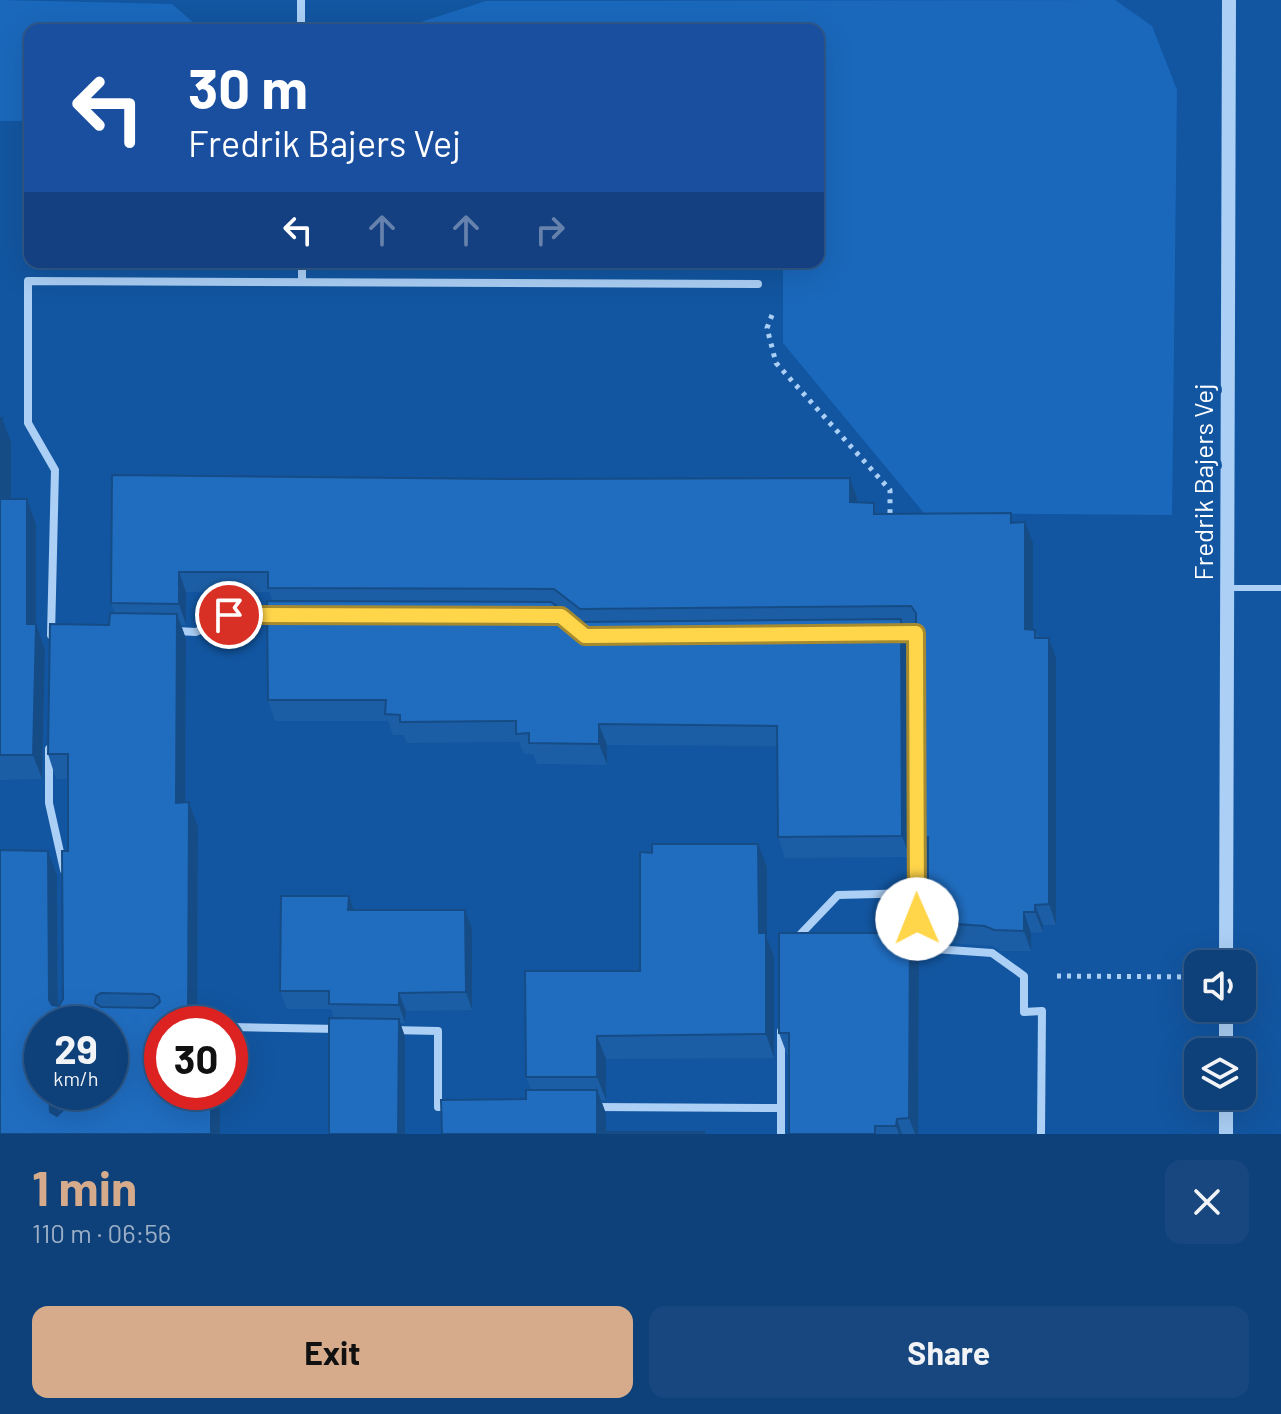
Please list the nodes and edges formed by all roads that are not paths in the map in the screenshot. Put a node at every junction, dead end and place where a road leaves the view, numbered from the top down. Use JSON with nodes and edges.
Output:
{"nodes":[{"id":1,"x":301,"y":0,"type":"edge"},
{"id":2,"x":1229,"y":0,"type":"edge"},
{"id":3,"x":301,"y":24,"type":"edge"},
{"id":4,"x":302,"y":268,"type":"edge"},
{"id":5,"x":302,"y":282,"type":"junction"},
{"id":6,"x":758,"y":284,"type":"road end"},
{"id":7,"x":1226,"y":588,"type":"junction"},
{"id":8,"x":1281,"y":588,"type":"edge"},
{"id":9,"x":292,"y":615,"type":"edge"},
{"id":10,"x":51,"y":629,"type":"junction"},
{"id":11,"x":65,"y":629,"type":"edge"},
{"id":12,"x":167,"y":631,"type":"edge"},
{"id":13,"x":890,"y":632,"type":"edge"},
{"id":14,"x":51,"y":642,"type":"edge"},
{"id":15,"x":49,"y":743,"type":"edge"},
{"id":16,"x":64,"y":885,"type":"edge"},
{"id":17,"x":916,"y":893,"type":"junction"},
{"id":18,"x":791,"y":944,"type":"edge"},
{"id":19,"x":1226,"y":950,"type":"edge"},
{"id":20,"x":781,"y":1018,"type":"edge"},
{"id":21,"x":248,"y":1027,"type":"edge"},
{"id":22,"x":349,"y":1029,"type":"edge"},
{"id":23,"x":379,"y":1030,"type":"edge"},
{"id":24,"x":453,"y":1107,"type":"edge"},
{"id":25,"x":578,"y":1107,"type":"edge"},
{"id":26,"x":781,"y":1108,"type":"junction"},
{"id":27,"x":1226,"y":1110,"type":"edge"},
{"id":28,"x":781,"y":1134,"type":"edge"},
{"id":29,"x":1041,"y":1134,"type":"edge"},
{"id":30,"x":1226,"y":1134,"type":"edge"}],
"edges":[{"from":1,"to":3,"type":"street"},
{"from":2,"to":7,"type":"street","name":"Fredrik Bajers Vej"},
{"from":4,"to":5,"type":"street"},
{"from":5,"to":6,"type":"street"},
{"from":5,"to":10,"type":"street"},
{"from":7,"to":8,"type":"lane"},
{"from":7,"to":19,"type":"street","name":"Fredrik Bajers Vej"},
{"from":9,"to":12,"type":"street"},
{"from":10,"to":11,"type":"street"},
{"from":10,"to":14,"type":"street"},
{"from":13,"to":17,"type":"street"},
{"from":15,"to":16,"type":"street"},
{"from":17,"to":18,"type":"street"},
{"from":17,"to":29,"type":"street"},
{"from":20,"to":26,"type":"street"},
{"from":21,"to":22,"type":"street"},
{"from":23,"to":24,"type":"street"},
{"from":25,"to":26,"type":"street"},
{"from":26,"to":28,"type":"street"},
{"from":27,"to":30,"type":"street"}]}
